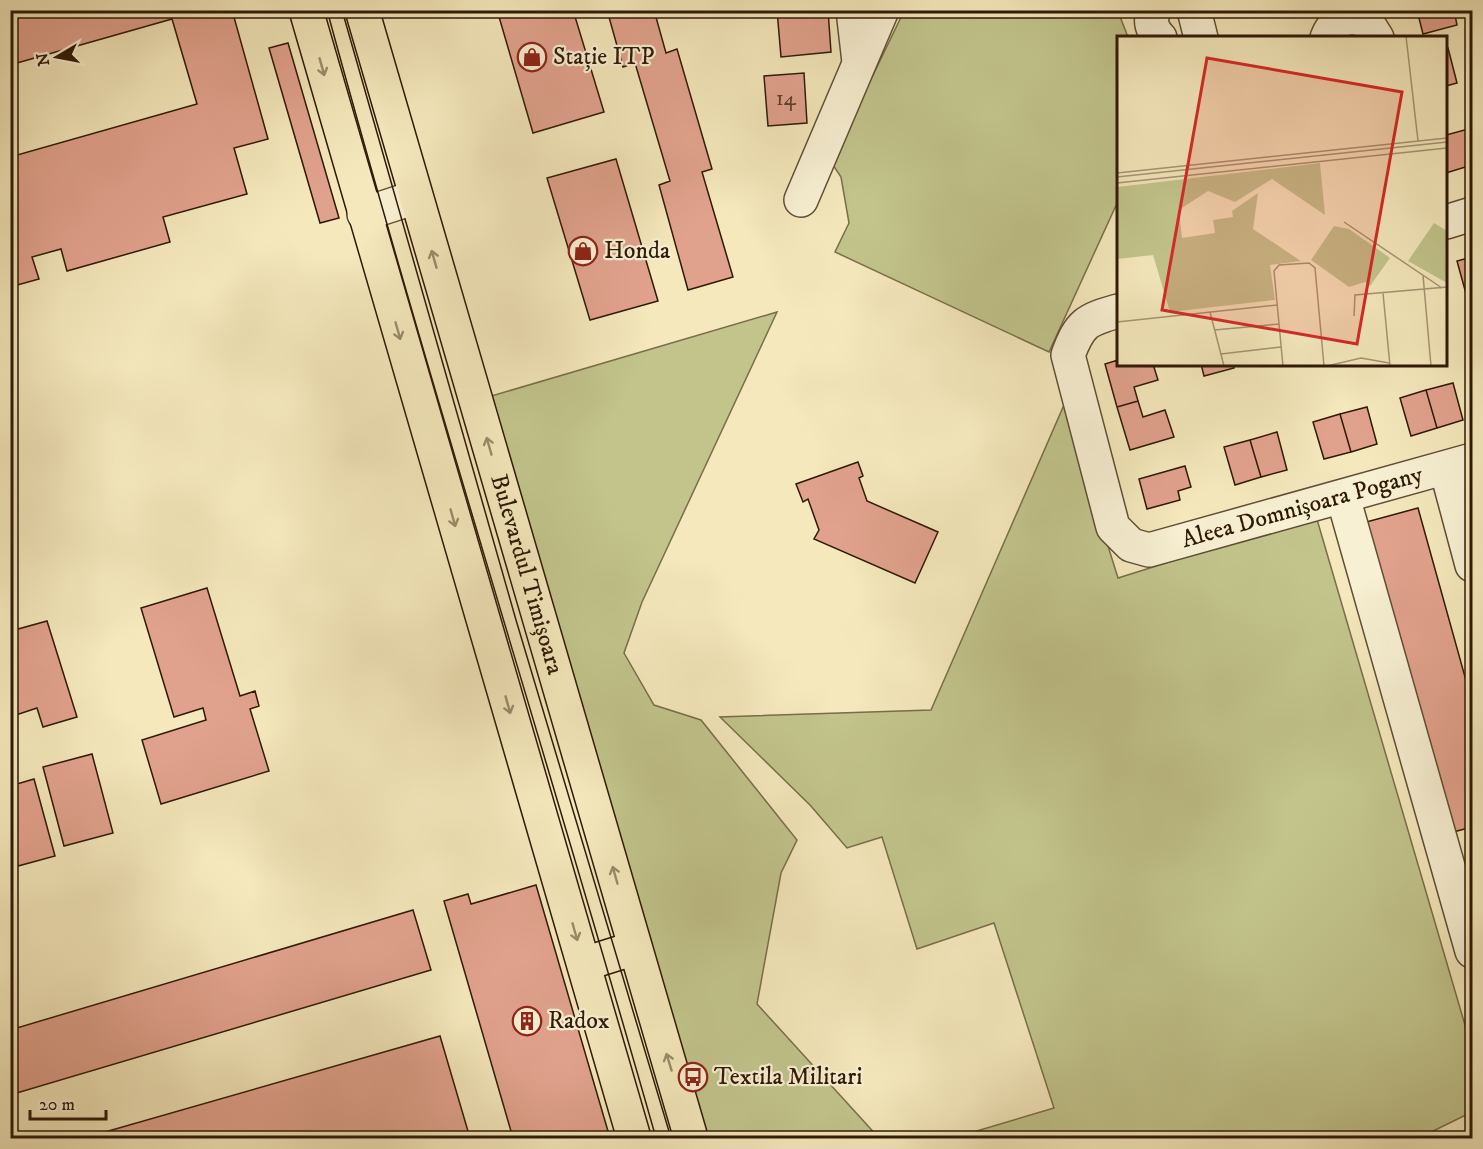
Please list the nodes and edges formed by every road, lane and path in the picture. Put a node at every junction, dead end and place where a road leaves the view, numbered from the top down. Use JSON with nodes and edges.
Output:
{"nodes":[{"id":1,"x":306,"y":10,"type":"edge"},
{"id":2,"x":362,"y":10,"type":"edge"},
{"id":3,"x":853,"y":10,"type":"edge"},
{"id":4,"x":882,"y":10,"type":"edge"},
{"id":5,"x":1154,"y":10,"type":"edge"},
{"id":6,"x":1194,"y":10,"type":"edge"},
{"id":7,"x":1159,"y":36,"type":"edge"},
{"id":8,"x":1200,"y":36,"type":"edge"},
{"id":9,"x":1328,"y":36,"type":"edge"},
{"id":10,"x":1376,"y":36,"type":"edge"},
{"id":11,"x":859,"y":62,"type":"junction"},
{"id":12,"x":416,"y":197,"type":"junction"},
{"id":13,"x":801,"y":200,"type":"dead end"},
{"id":14,"x":364,"y":214,"type":"junction"},
{"id":15,"x":1473,"y":214,"type":"edge"},
{"id":16,"x":1447,"y":222,"type":"edge"},
{"id":17,"x":1117,"y":312,"type":"edge"},
{"id":18,"x":1459,"y":464,"type":"edge"},
{"id":19,"x":1343,"y":497,"type":"junction"},
{"id":20,"x":1473,"y":565,"type":"edge"},
{"id":21,"x":1462,"y":870,"type":"edge"},
{"id":22,"x":635,"y":948,"type":"junction"},
{"id":23,"x":1473,"y":951,"type":"edge"},
{"id":24,"x":584,"y":964,"type":"junction"},
{"id":25,"x":634,"y":1138,"type":"edge"},
{"id":26,"x":691,"y":1138,"type":"edge"}],
"edges":[{"from":1,"to":14,"type":"main road","one_way":true},
{"from":2,"to":12,"type":"main road","name":"Bulevardul Timișoara"},
{"from":3,"to":11,"type":"street"},
{"from":4,"to":11,"type":"street"},
{"from":5,"to":7,"type":"street"},
{"from":6,"to":8,"type":"street"},
{"from":9,"to":10,"type":"street"},
{"from":11,"to":13,"type":"street"},
{"from":12,"to":14,"type":"street"},
{"from":22,"to":12,"type":"main road","name":"Bulevardul Timișoara","one_way":true},
{"from":14,"to":24,"type":"main road","one_way":true},
{"from":15,"to":16,"type":"street"},
{"from":17,"to":19,"type":"street","name":"Aleea Domnișoara Pogany"},
{"from":18,"to":19,"type":"street","name":"Aleea Domnișoara Pogany"},
{"from":18,"to":20,"type":"street"},
{"from":19,"to":21,"type":"street"},
{"from":21,"to":23,"type":"street"},
{"from":22,"to":24,"type":"main road"},
{"from":26,"to":22,"type":"main road","name":"Bulevardul Timișoara","one_way":true},
{"from":24,"to":25,"type":"main road"}]}
